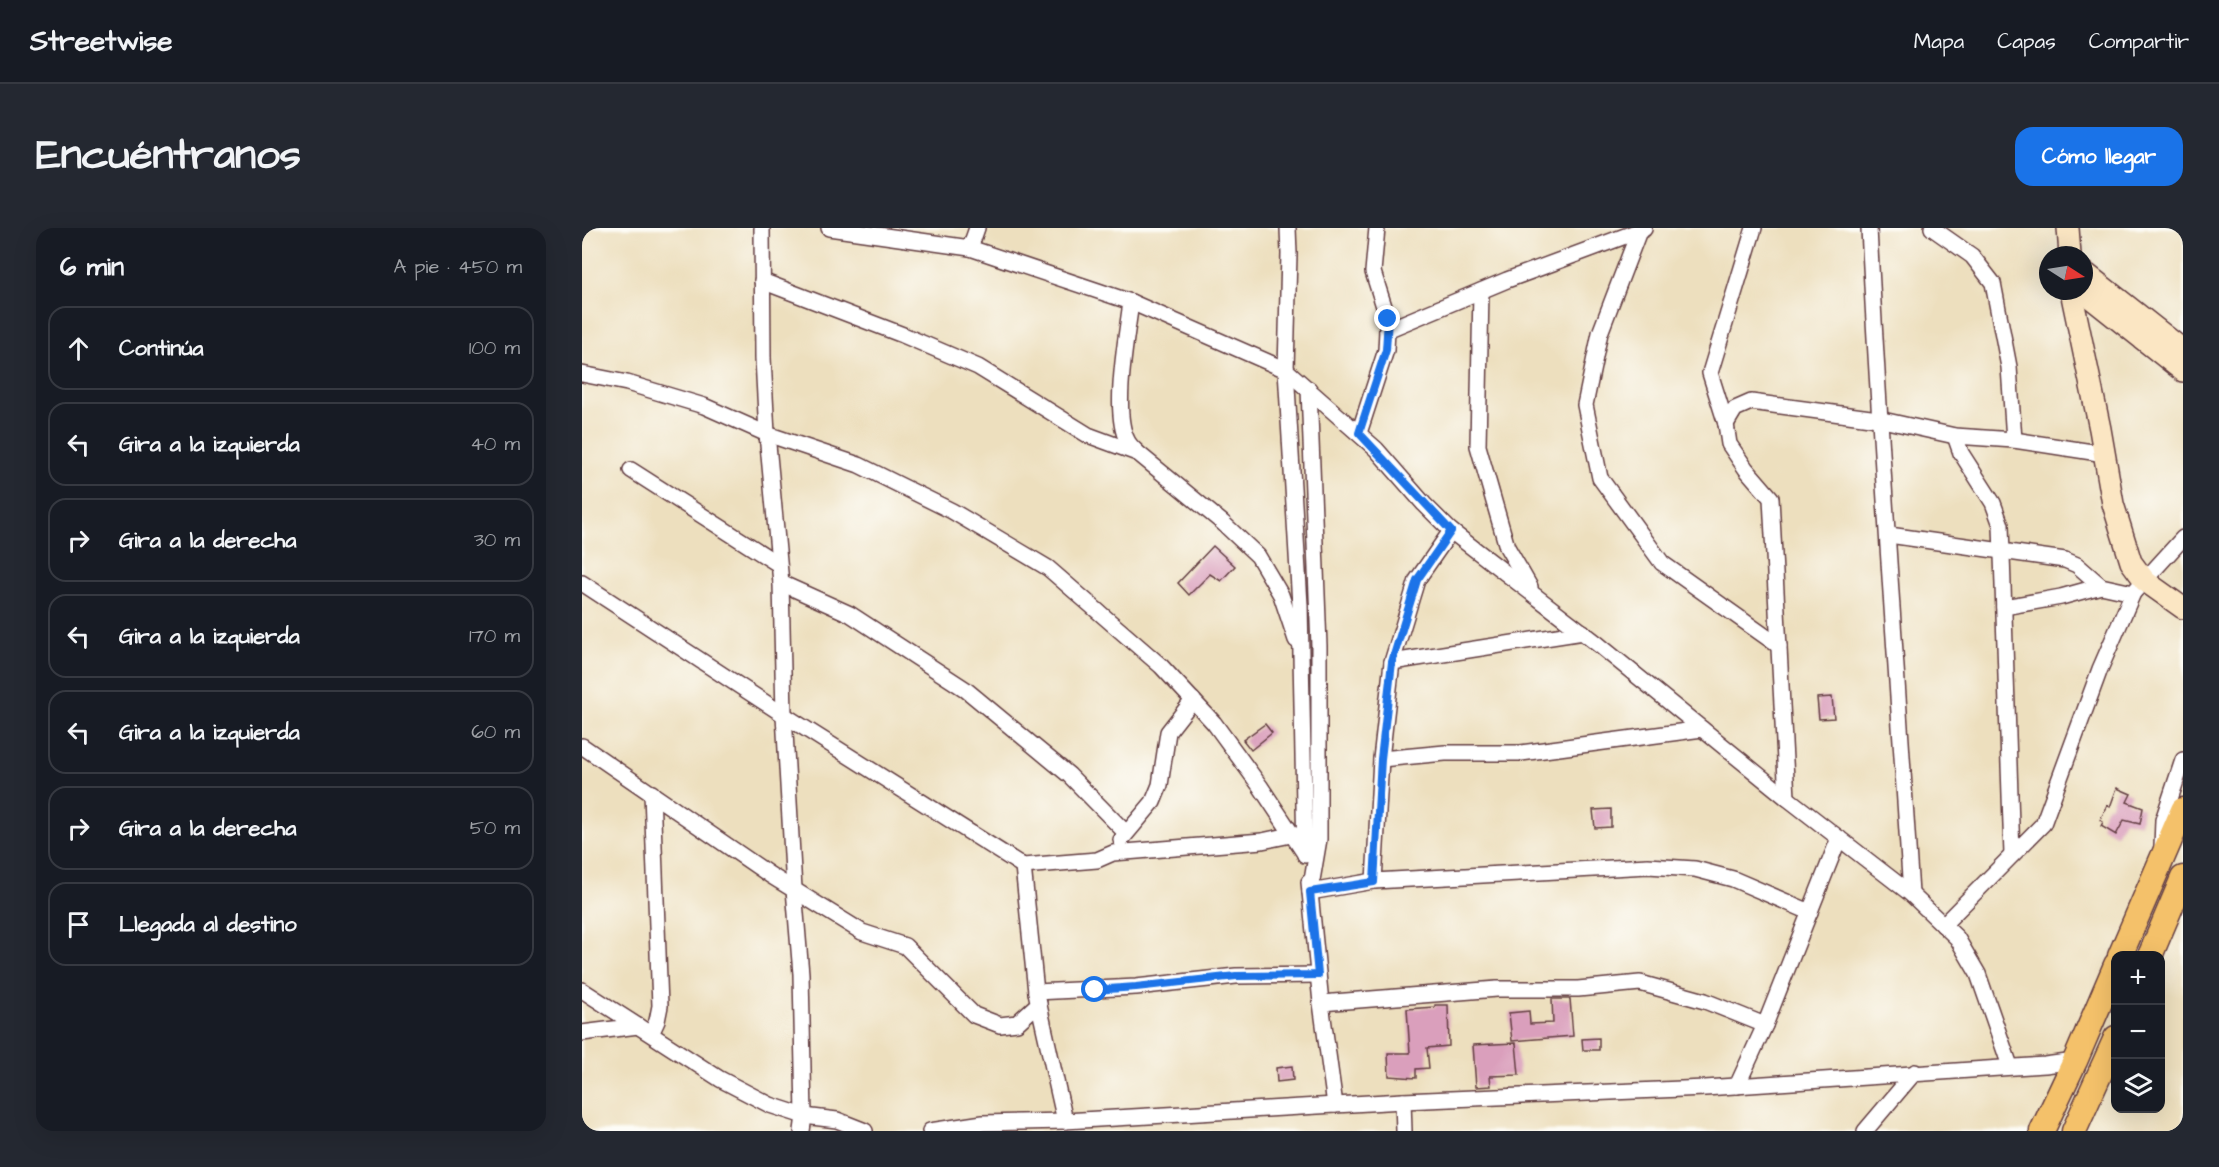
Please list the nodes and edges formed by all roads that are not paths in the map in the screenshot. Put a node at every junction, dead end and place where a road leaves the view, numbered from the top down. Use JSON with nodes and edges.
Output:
{"nodes":[{"id":1,"x":762,"y":228,"type":"edge"},
{"id":2,"x":829,"y":228,"type":"edge"},
{"id":3,"x":977,"y":228,"type":"edge"},
{"id":4,"x":1288,"y":228,"type":"edge"},
{"id":5,"x":1377,"y":228,"type":"edge"},
{"id":6,"x":1754,"y":228,"type":"edge"},
{"id":7,"x":1869,"y":228,"type":"edge"},
{"id":8,"x":1932,"y":228,"type":"edge"},
{"id":9,"x":2068,"y":228,"type":"edge"},
{"id":10,"x":1643,"y":230,"type":"edge"},
{"id":11,"x":2069,"y":246,"type":"edge"},
{"id":12,"x":970,"y":248,"type":"junction"},
{"id":13,"x":2093,"y":279,"type":"edge"},
{"id":14,"x":762,"y":281,"type":"junction"},
{"id":15,"x":1481,"y":291,"type":"junction"},
{"id":16,"x":2073,"y":300,"type":"edge"},
{"id":17,"x":2093,"y":300,"type":"edge"},
{"id":18,"x":1131,"y":302,"type":"junction"},
{"id":19,"x":1388,"y":330,"type":"junction"},
{"id":20,"x":2183,"y":350,"type":"edge"},
{"id":21,"x":1286,"y":370,"type":"junction"},
{"id":22,"x":2183,"y":371,"type":"edge"},
{"id":23,"x":582,"y":374,"type":"edge"},
{"id":24,"x":1309,"y":389,"type":"junction"},
{"id":25,"x":1878,"y":419,"type":"junction"},
{"id":26,"x":1726,"y":424,"type":"junction"},
{"id":27,"x":1359,"y":433,"type":"junction"},
{"id":28,"x":767,"y":434,"type":"junction"},
{"id":29,"x":1955,"y":436,"type":"junction"},
{"id":30,"x":2014,"y":440,"type":"junction"},
{"id":31,"x":1139,"y":454,"type":"junction"},
{"id":32,"x":2104,"y":454,"type":"junction"},
{"id":33,"x":632,"y":470,"type":"dead end"},
{"id":34,"x":1451,"y":531,"type":"junction"},
{"id":35,"x":1889,"y":535,"type":"junction"},
{"id":36,"x":2183,"y":538,"type":"edge"},
{"id":37,"x":2001,"y":551,"type":"junction"},
{"id":38,"x":778,"y":564,"type":"junction"},
{"id":39,"x":781,"y":583,"type":"junction"},
{"id":40,"x":582,"y":584,"type":"edge"},
{"id":41,"x":2101,"y":586,"type":"junction"},
{"id":42,"x":2139,"y":587,"type":"junction"},
{"id":43,"x":1533,"y":593,"type":"junction"},
{"id":44,"x":2004,"y":607,"type":"junction"},
{"id":45,"x":2183,"y":608,"type":"edge"},
{"id":46,"x":1583,"y":632,"type":"junction"},
{"id":47,"x":1779,"y":646,"type":"junction"},
{"id":48,"x":1302,"y":659,"type":"junction"},
{"id":49,"x":1392,"y":662,"type":"junction"},
{"id":50,"x":1193,"y":700,"type":"junction"},
{"id":51,"x":784,"y":715,"type":"junction"},
{"id":52,"x":1701,"y":729,"type":"junction"},
{"id":53,"x":582,"y":746,"type":"edge"},
{"id":54,"x":1381,"y":759,"type":"junction"},
{"id":55,"x":2183,"y":760,"type":"edge"},
{"id":56,"x":652,"y":793,"type":"junction"},
{"id":57,"x":1787,"y":798,"type":"junction"},
{"id":58,"x":2183,"y":810,"type":"edge"},
{"id":59,"x":1126,"y":833,"type":"junction"},
{"id":60,"x":1291,"y":835,"type":"junction"},
{"id":61,"x":1839,"y":838,"type":"junction"},
{"id":62,"x":1113,"y":853,"type":"junction"},
{"id":63,"x":1305,"y":854,"type":"junction"},
{"id":64,"x":2012,"y":855,"type":"junction"},
{"id":65,"x":2162,"y":855,"type":"junction"},
{"id":66,"x":1023,"y":866,"type":"junction"},
{"id":67,"x":2183,"y":878,"type":"edge"},
{"id":68,"x":1374,"y":882,"type":"junction"},
{"id":69,"x":794,"y":889,"type":"junction"},
{"id":70,"x":1310,"y":892,"type":"junction"},
{"id":71,"x":1911,"y":894,"type":"junction"},
{"id":72,"x":1810,"y":912,"type":"junction"},
{"id":73,"x":1943,"y":925,"type":"junction"},
{"id":74,"x":2122,"y":951,"type":"edge"},
{"id":75,"x":2152,"y":951,"type":"edge"},
{"id":76,"x":1318,"y":975,"type":"junction"},
{"id":77,"x":2111,"y":975,"type":"edge"},
{"id":78,"x":582,"y":990,"type":"edge"},
{"id":79,"x":1038,"y":998,"type":"junction"},
{"id":80,"x":1321,"y":1003,"type":"junction"},
{"id":81,"x":1765,"y":1026,"type":"junction"},
{"id":82,"x":645,"y":1030,"type":"junction"},
{"id":83,"x":582,"y":1033,"type":"edge"},
{"id":84,"x":2111,"y":1047,"type":"edge"},
{"id":85,"x":2075,"y":1060,"type":"junction"},
{"id":86,"x":2010,"y":1066,"type":"junction"},
{"id":87,"x":1915,"y":1072,"type":"junction"},
{"id":88,"x":1737,"y":1086,"type":"junction"},
{"id":89,"x":1403,"y":1101,"type":"junction"},
{"id":90,"x":1335,"y":1105,"type":"junction"},
{"id":91,"x":1065,"y":1121,"type":"junction"},
{"id":92,"x":803,"y":1124,"type":"edge"},
{"id":93,"x":865,"y":1131,"type":"edge"},
{"id":94,"x":930,"y":1131,"type":"edge"},
{"id":95,"x":1404,"y":1131,"type":"edge"},
{"id":96,"x":1864,"y":1131,"type":"edge"},
{"id":97,"x":2042,"y":1131,"type":"edge"},
{"id":98,"x":2074,"y":1131,"type":"edge"}],
"edges":[{"from":1,"to":14,"type":"street"},
{"from":2,"to":12,"type":"street"},
{"from":3,"to":12,"type":"street"},
{"from":4,"to":21,"type":"street"},
{"from":5,"to":19,"type":"street"},
{"from":6,"to":26,"type":"street"},
{"from":7,"to":25,"type":"street"},
{"from":8,"to":30,"type":"street"},
{"from":9,"to":11,"type":"street"},
{"from":10,"to":15,"type":"street"},
{"from":10,"to":47,"type":"street"},
{"from":12,"to":18,"type":"street"},
{"from":13,"to":20,"type":"street"},
{"from":14,"to":28,"type":"street"},
{"from":14,"to":31,"type":"street"},
{"from":15,"to":19,"type":"street"},
{"from":15,"to":43,"type":"street"},
{"from":16,"to":32,"type":"street"},
{"from":17,"to":22,"type":"street"},
{"from":18,"to":21,"type":"street"},
{"from":18,"to":31,"type":"street"},
{"from":19,"to":27,"type":"street"},
{"from":21,"to":24,"type":"street"},
{"from":21,"to":48,"type":"street"},
{"from":23,"to":28,"type":"street"},
{"from":24,"to":27,"type":"street"},
{"from":24,"to":70,"type":"street"},
{"from":25,"to":26,"type":"street"},
{"from":25,"to":29,"type":"street"},
{"from":25,"to":35,"type":"street"},
{"from":26,"to":47,"type":"street"},
{"from":27,"to":34,"type":"street"},
{"from":28,"to":38,"type":"street"},
{"from":28,"to":50,"type":"street"},
{"from":29,"to":30,"type":"street"},
{"from":29,"to":37,"type":"street"},
{"from":30,"to":32,"type":"street"},
{"from":31,"to":48,"type":"street"},
{"from":32,"to":42,"type":"street"},
{"from":33,"to":38,"type":"street"},
{"from":34,"to":43,"type":"street"},
{"from":34,"to":49,"type":"street"},
{"from":35,"to":37,"type":"street"},
{"from":35,"to":71,"type":"street"},
{"from":36,"to":42,"type":"street"},
{"from":37,"to":41,"type":"street"},
{"from":37,"to":44,"type":"street"},
{"from":38,"to":39,"type":"street"},
{"from":39,"to":51,"type":"street"},
{"from":39,"to":59,"type":"street"},
{"from":40,"to":51,"type":"street"},
{"from":41,"to":42,"type":"street"},
{"from":41,"to":44,"type":"street"},
{"from":42,"to":45,"type":"street"},
{"from":42,"to":64,"type":"street"},
{"from":43,"to":46,"type":"street"},
{"from":44,"to":64,"type":"street"},
{"from":46,"to":49,"type":"street"},
{"from":46,"to":52,"type":"street"},
{"from":47,"to":57,"type":"street"},
{"from":48,"to":63,"type":"street"},
{"from":49,"to":54,"type":"street"},
{"from":50,"to":59,"type":"street"},
{"from":50,"to":60,"type":"street"},
{"from":51,"to":66,"type":"street"},
{"from":51,"to":69,"type":"street"},
{"from":52,"to":54,"type":"street"},
{"from":52,"to":57,"type":"street"},
{"from":53,"to":56,"type":"street"},
{"from":54,"to":68,"type":"street"},
{"from":55,"to":65,"type":"street"},
{"from":56,"to":69,"type":"street"},
{"from":56,"to":82,"type":"street"},
{"from":57,"to":61,"type":"street"},
{"from":58,"to":65,"type":"main road"},
{"from":59,"to":62,"type":"street"},
{"from":60,"to":62,"type":"street"},
{"from":60,"to":63,"type":"street"},
{"from":61,"to":71,"type":"street"},
{"from":61,"to":72,"type":"street"},
{"from":62,"to":66,"type":"street"},
{"from":63,"to":70,"type":"street"},
{"from":64,"to":73,"type":"street"},
{"from":65,"to":74,"type":"main road"},
{"from":66,"to":79,"type":"street"},
{"from":67,"to":75,"type":"main road"},
{"from":68,"to":70,"type":"street"},
{"from":68,"to":72,"type":"street"},
{"from":69,"to":79,"type":"street"},
{"from":69,"to":92,"type":"street"},
{"from":70,"to":76,"type":"street"},
{"from":71,"to":73,"type":"street"},
{"from":72,"to":81,"type":"street"},
{"from":73,"to":86,"type":"street"},
{"from":76,"to":79,"type":"street"},
{"from":76,"to":80,"type":"street"},
{"from":77,"to":85,"type":"main road"},
{"from":78,"to":82,"type":"street"},
{"from":79,"to":91,"type":"street"},
{"from":80,"to":81,"type":"street"},
{"from":80,"to":90,"type":"street"},
{"from":81,"to":88,"type":"street"},
{"from":82,"to":83,"type":"street"},
{"from":82,"to":92,"type":"street"},
{"from":84,"to":98,"type":"main road"},
{"from":85,"to":86,"type":"street"},
{"from":85,"to":97,"type":"main road"},
{"from":86,"to":87,"type":"street"},
{"from":87,"to":88,"type":"street"},
{"from":87,"to":96,"type":"street"},
{"from":88,"to":89,"type":"street"},
{"from":89,"to":90,"type":"street"},
{"from":89,"to":95,"type":"street"},
{"from":90,"to":91,"type":"street"},
{"from":91,"to":94,"type":"street"},
{"from":92,"to":93,"type":"street"}]}
